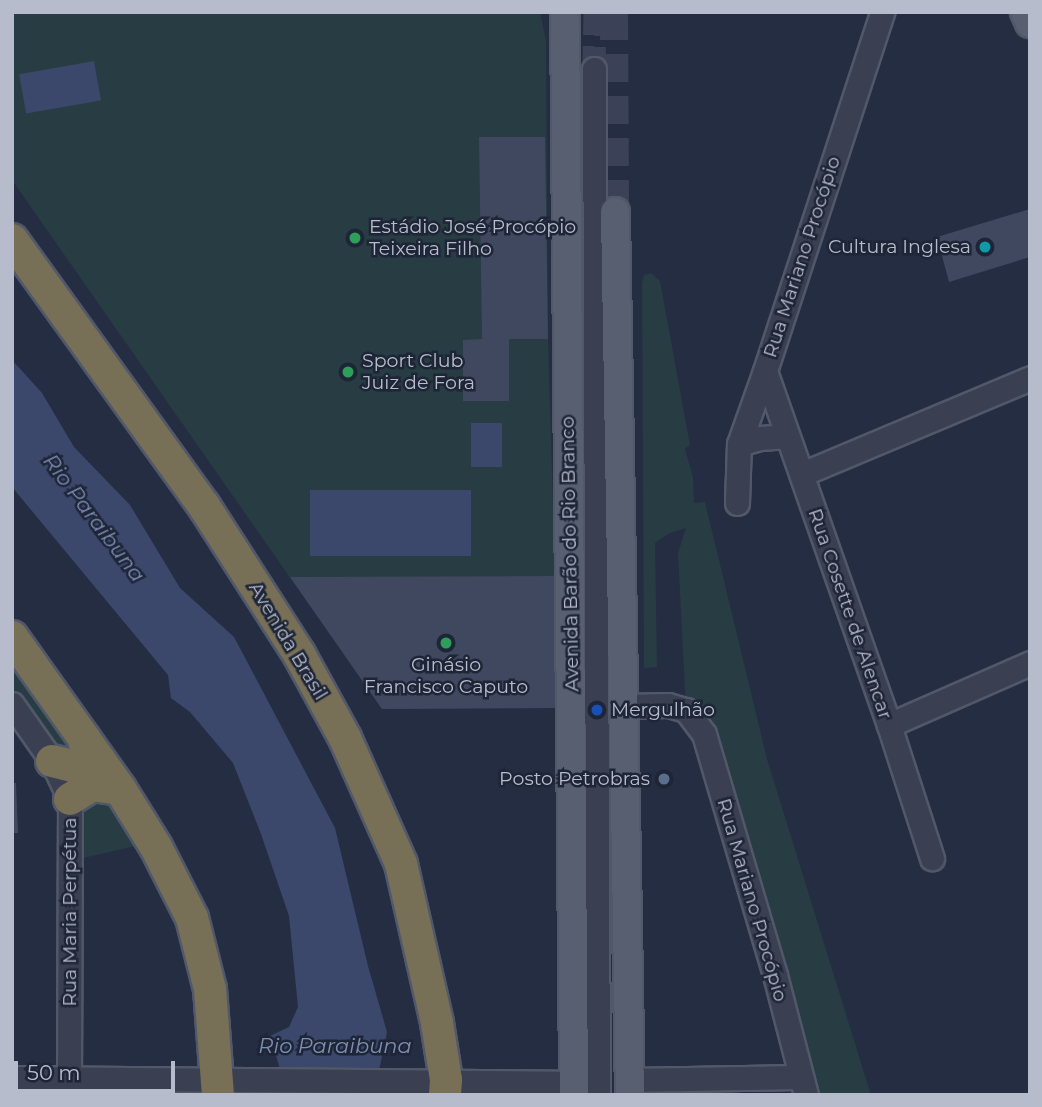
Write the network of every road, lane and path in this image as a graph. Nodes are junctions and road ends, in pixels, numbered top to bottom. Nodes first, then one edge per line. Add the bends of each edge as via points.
1 (565, 12) edge
2 (882, 12) edge
3 (1025, 12) edge
4 (1030, 23) edge
5 (594, 69) tunnel mouth
6 (615, 212) tunnel mouth
7 (12, 240) edge
8 (765, 371) junction
9 (1030, 378) edge
10 (786, 436) junction
11 (738, 444) junction
12 (802, 474) junction
13 (737, 503) dead end
14 (12, 637) edge
15 (1030, 663) edge
16 (12, 704) edge
17 (625, 706) junction
18 (889, 725) junction
19 (69, 755) junction
20 (120, 789) junction
21 (71, 799) junction
22 (932, 858) dead end
23 (12, 1079) edge
24 (228, 1085) edge
25 (438, 1085) edge
26 (69, 1086) edge
27 (802, 1086) edge
28 (630, 1088) edge
29 (586, 1089) edge

1 - 29 main road, Avenida Barão do Rio Branco
2 - 8 street, Rua Mariano Procópio
3 - 4 main road
5 - 29 street, Avenida Barão do Rio Branco
6 - 17 main road
7 - 25 highway, Avenida Brasil via 204,506 299,654 345,738 401,864 426,965
8 - 10 street, Rua Cosette de Alencar
8 - 11 street, Rua Mariano Procópio
9 - 12 street
10 - 11 street
10 - 12 street, Rua Cosette de Alencar
11 - 13 street, Rua Mariano Procópio
12 - 18 street, Rua Cosette de Alencar
14 - 19 highway
15 - 18 street
16 - 19 street
17 - 27 street, Rua Mariano Procópio via 668,705 686,710 704,734 775,975
17 - 28 main road
18 - 22 street, Rua Cosette de Alencar
19 - 20 highway
19 - 21 highway
20 - 21 highway via 92,785
20 - 24 highway via 192,918
21 - 26 street, Rua Maria Perpétua
23 - 26 street
24 - 25 street
24 - 26 street
25 - 29 street
27 - 28 street

